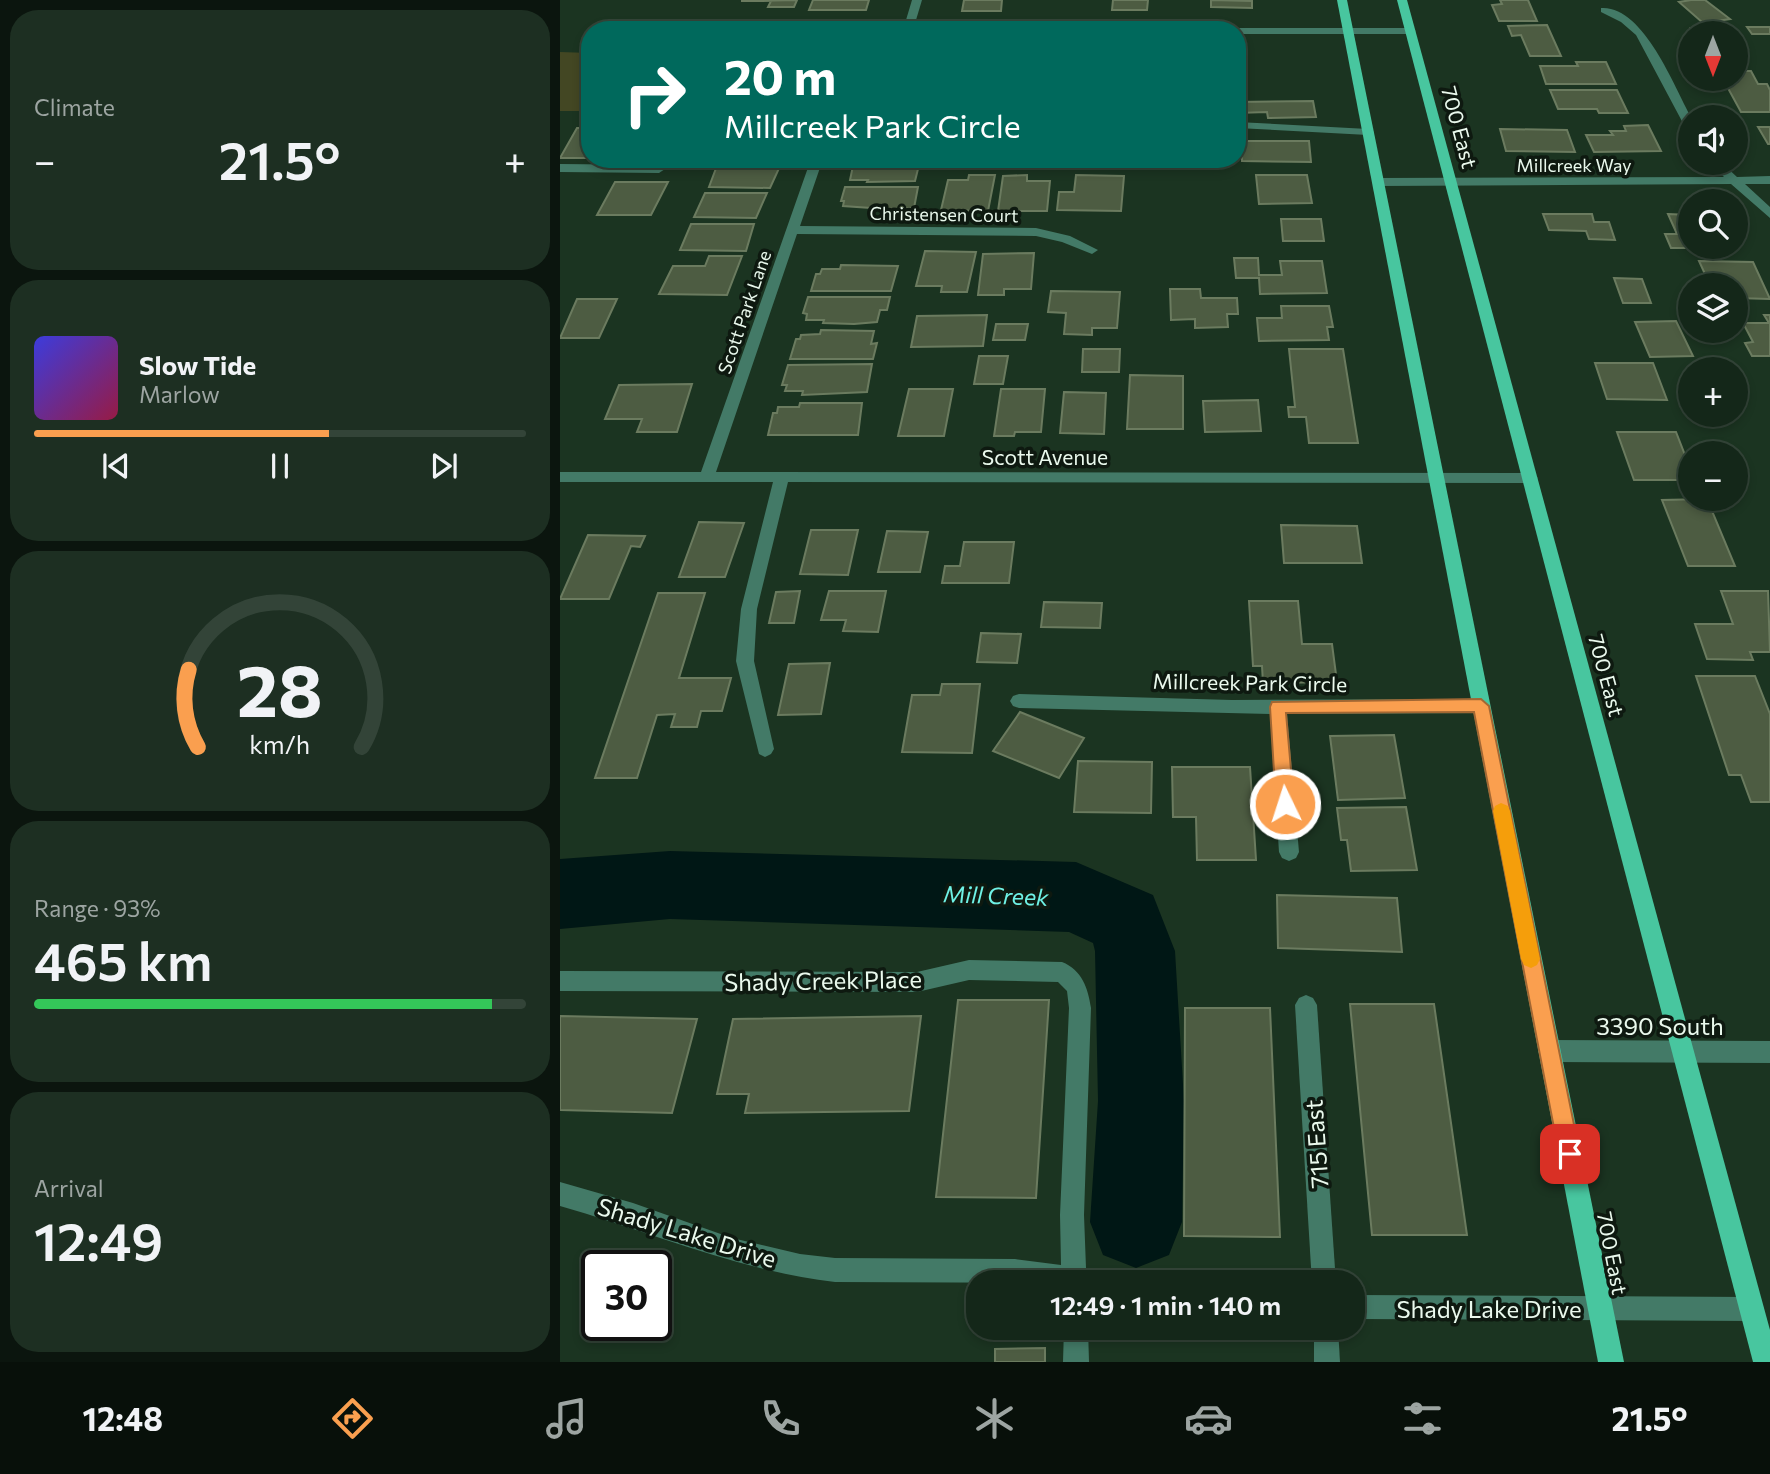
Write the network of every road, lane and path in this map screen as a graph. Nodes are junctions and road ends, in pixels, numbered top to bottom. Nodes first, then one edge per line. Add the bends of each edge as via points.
1 (917, 0) edge
2 (1342, 0) edge
3 (1402, 0) edge
4 (1604, 10) dead end
5 (911, 21) edge
6 (1246, 31) edge
7 (1348, 31) junction
8 (1411, 31) junction
9 (1679, 105) edge
10 (1246, 125) edge
11 (1368, 132) junction
12 (560, 168) edge
13 (814, 168) edge
14 (659, 169) dead end
15 (1727, 175) edge
16 (1770, 180) edge
17 (1378, 182) junction
18 (1451, 182) junction
19 (1734, 182) junction
20 (1770, 214) edge
21 (793, 230) junction
22 (1092, 250) dead end
23 (560, 477) edge
24 (707, 477) junction
25 (782, 477) junction
26 (1436, 478) junction
27 (1530, 478) junction
28 (1020, 701) dead end
29 (1481, 706) junction
30 (1278, 707) junction
31 (765, 749) dead end
32 (1289, 852) dead end
33 (560, 981) edge
34 (1306, 1005) dead end
35 (1549, 1051) junction
36 (1683, 1051) junction
37 (1770, 1052) edge
38 (560, 1194) edge
39 (1074, 1270) edge
40 (1323, 1270) edge
41 (966, 1271) edge
42 (1365, 1307) edge
43 (1601, 1308) junction
44 (1752, 1309) junction
45 (1076, 1340) edge
46 (1326, 1340) edge
47 (1076, 1362) edge
48 (1327, 1362) edge
49 (1611, 1362) edge
50 (1766, 1362) edge

1 - 5 street
2 - 7 main road, 700 East
3 - 8 main road, 700 East
4 - 9 street via 1640,33
6 - 7 street
7 - 8 street
7 - 11 main road, 700 East
8 - 18 main road, 700 East
10 - 11 street
11 - 17 main road, 700 East
12 - 14 street
13 - 21 street, Scott Park Lane
15 - 19 street
16 - 19 street, Millcreek Way
17 - 18 street, Millcreek Way
17 - 26 main road, 700 East
18 - 19 street, Millcreek Way
18 - 27 main road, 700 East
19 - 20 street
21 - 22 street, Christensen Court via 1036,232
21 - 24 street, Scott Park Lane
23 - 24 street, Scott Avenue
24 - 25 street, Scott Avenue
25 - 26 street, Scott Avenue
25 - 31 street via 750,609 744,661
26 - 27 street, Scott Avenue
26 - 29 main road, 700 East
27 - 36 main road, 700 East
28 - 30 street, Millcreek Park Circle
29 - 30 street, Millcreek Park Circle
29 - 35 main road, 700 East
30 - 32 street
33 - 39 street, Shady Creek Place via 917,982 970,970 1062,972 1078,990 1080,1008
34 - 40 street, 715 East
35 - 36 street, 3390 South
35 - 43 main road, 700 East
36 - 37 street, 3390 South
36 - 44 main road, 700 East
38 - 41 street, Shady Lake Drive via 633,1214 732,1250 800,1266
42 - 43 street, Shady Lake Drive
43 - 44 street, Shady Lake Drive
43 - 49 main road, 700 East
44 - 50 main road, 700 East
45 - 47 street
46 - 48 street

